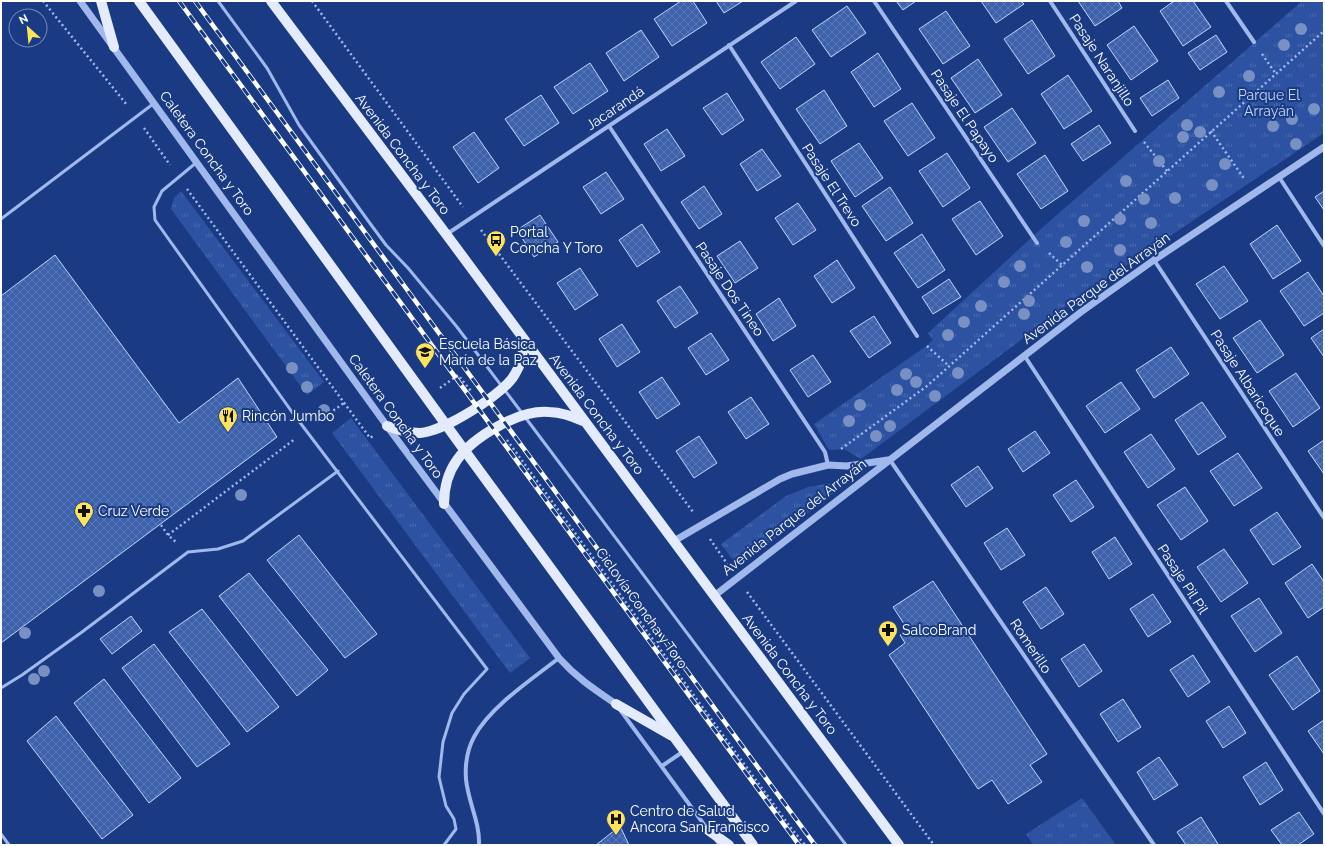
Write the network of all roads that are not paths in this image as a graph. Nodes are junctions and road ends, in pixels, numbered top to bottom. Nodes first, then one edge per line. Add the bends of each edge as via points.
1 (80, 1) edge
2 (101, 1) edge
3 (139, 1) edge
4 (218, 1) edge
5 (271, 1) edge
6 (796, 1) edge
7 (874, 1) edge
8 (1050, 1) edge
9 (1226, 1) edge
10 (1254, 42) road end
11 (730, 45) junction
12 (114, 47) junction
13 (155, 103) junction
14 (609, 126) junction
15 (1135, 131) road end
16 (1324, 147) edge
17 (197, 162) junction
18 (1278, 177) junction
19 (1, 219) edge
20 (446, 234) junction
21 (1036, 243) dead end
22 (1324, 246) edge
23 (1154, 260) junction
24 (917, 336) road end
25 (523, 339) junction
26 (1024, 355) junction
27 (504, 388) junction
28 (523, 415) junction
29 (586, 423) junction
30 (446, 425) junction
31 (387, 426) junction
32 (465, 451) junction
33 (890, 460) junction
34 (828, 465) junction
35 (338, 471) junction
36 (444, 504) junction
37 (1324, 518) edge
38 (674, 541) junction
39 (714, 596) junction
40 (558, 658) junction
41 (1, 688) edge
42 (616, 704) junction
43 (676, 739) junction
44 (685, 751) junction
45 (662, 766) junction
46 (1324, 814) edge
47 (708, 830) junction
48 (1, 834) edge
49 (9, 845) edge
50 (444, 845) edge
51 (479, 845) edge
52 (719, 845) edge
53 (729, 845) edge
54 (753, 845) edge
55 (846, 845) edge
56 (899, 845) edge
57 (1154, 845) edge

1 - 12 street, Caletera Concha y Toro
2 - 12 main road
3 - 30 main road
4 - 27 lane via 267,68 290,110 369,222 457,327
5 - 20 main road, Avenida Concha y Toro
6 - 11 street, Jacarandá
7 - 21 street, Pasaje El Papayo
8 - 15 street, Pasaje Naranjillo
9 - 10 street
11 - 14 street, Jacarandá
11 - 24 street, Pasaje El Trevo
12 - 13 street, Caletera Concha y Toro
13 - 17 street, Caletera Concha y Toro
13 - 19 lane
14 - 20 street, Jacarandá
14 - 34 street, Pasaje Dos Tineo via 825,452
16 - 18 street, Avenida Parque del Arrayán
17 - 31 street, Caletera Concha y Toro
17 - 35 lane via 162,191 154,207 155,220 292,412
18 - 22 street
18 - 23 street, Avenida Parque del Arrayán
20 - 25 main road, Avenida Concha y Toro
23 - 26 street, Avenida Parque del Arrayán
23 - 37 street, Pasaje Albaricoque
25 - 27 main road via 519,367
25 - 29 main road, Avenida Concha y Toro
26 - 33 street, Avenida Parque del Arrayán
26 - 46 street, Pasaje Pil Pil
27 - 28 lane
27 - 30 main road
28 - 29 main road via 549,411
28 - 32 main road via 497,427
28 - 55 lane
29 - 38 main road, Avenida Concha y Toro
30 - 31 main road via 421,433
30 - 32 main road
31 - 36 street, Caletera Concha y Toro
32 - 36 main road via 449,474 444,489
32 - 43 main road
33 - 34 street, Avenida Parque del Arrayán via 847,466
33 - 39 street, Avenida Parque del Arrayán
33 - 57 street, Romerillo
34 - 38 street, Avenida Parque del Arrayán via 780,479
35 - 41 lane via 243,541 218,549 188,552 82,632
35 - 50 lane via 487,669 464,694 452,713 443,742 439,777 446,806 454,819 456,829
36 - 40 street, Caletera Concha y Toro
38 - 39 main road, Avenida Concha y Toro
39 - 56 main road, Avenida Concha y Toro
40 - 42 street, Caletera Concha y Toro via 584,683
40 - 51 street via 494,711 474,737 465,768 480,834
42 - 43 main road
42 - 45 street, Caletera Concha y Toro
43 - 44 main road
44 - 45 street
44 - 54 main road
45 - 47 street, Caletera Concha y Toro
47 - 52 lane
47 - 53 main road
48 - 49 lane

